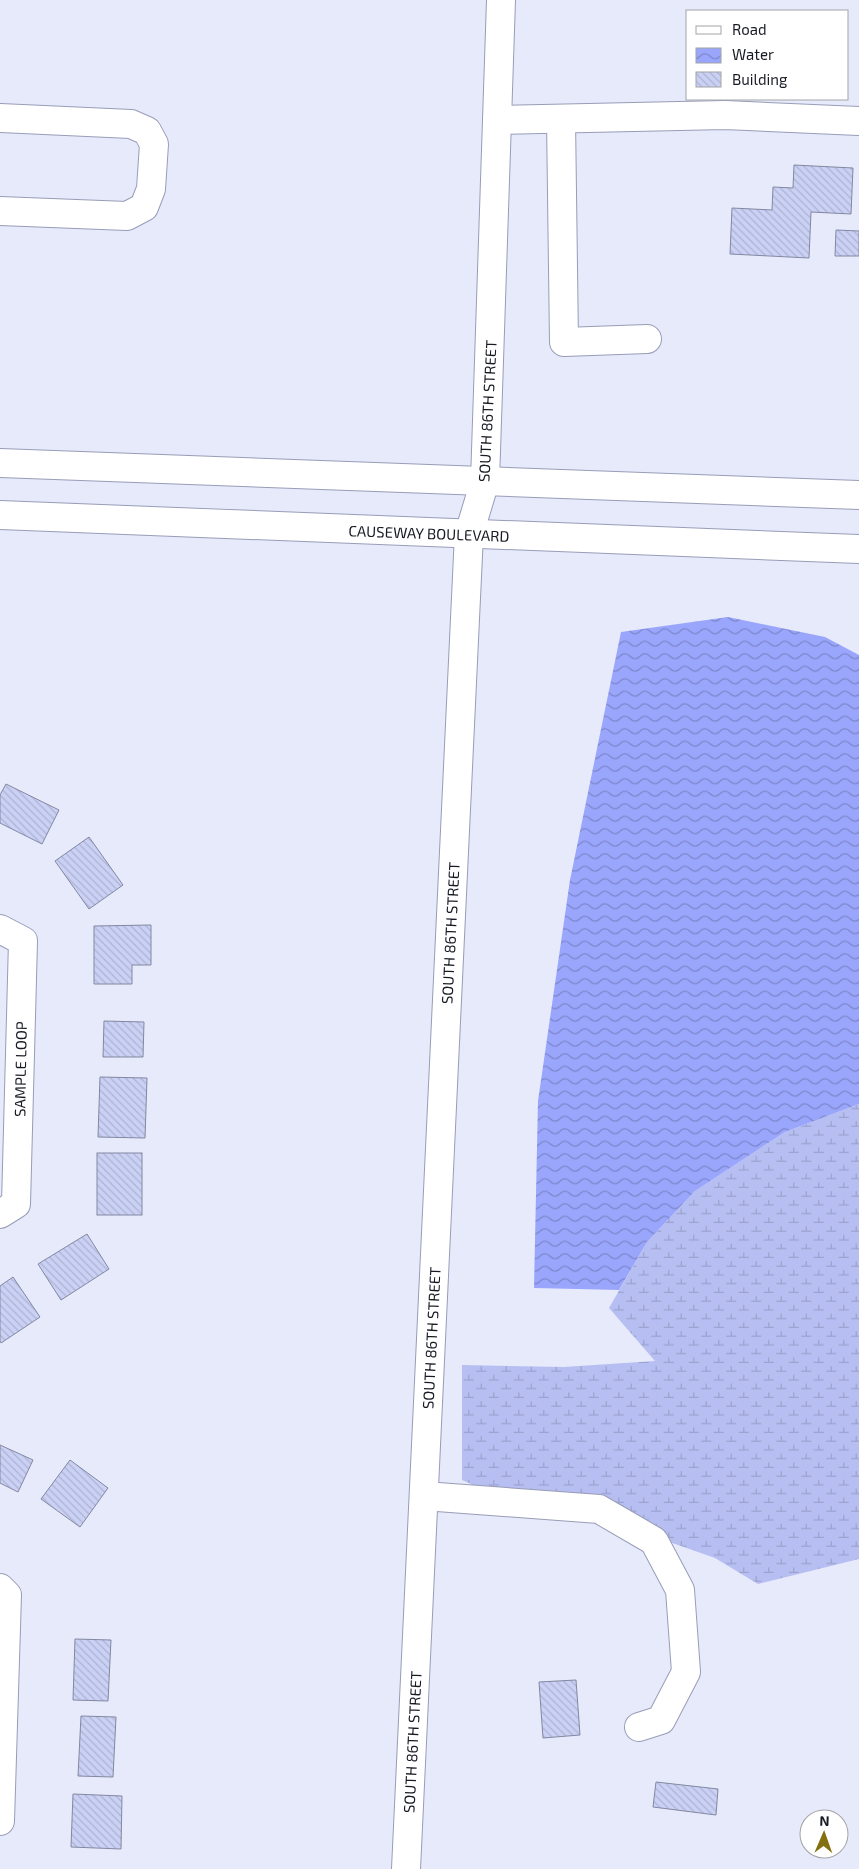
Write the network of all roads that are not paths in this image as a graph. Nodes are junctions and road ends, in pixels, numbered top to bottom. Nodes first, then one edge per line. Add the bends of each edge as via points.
1 (501, 0) edge
2 (0, 118) edge
3 (561, 118) junction
4 (497, 120) junction
5 (859, 121) edge
6 (0, 211) edge
7 (647, 339) dead end
8 (0, 463) edge
9 (486, 481) junction
10 (859, 495) edge
11 (0, 515) edge
12 (469, 534) junction
13 (859, 549) edge
14 (0, 929) edge
15 (0, 1214) edge
16 (424, 1496) junction
17 (0, 1588) edge
18 (639, 1727) dead end
19 (0, 1821) edge
20 (406, 1869) edge

1 - 4 street, SOUTH 86TH STREET
2 - 6 street via 131,124 147,131 154,144 151,189 144,207 127,216
3 - 4 street
3 - 5 street via 725,115
3 - 7 street via 564,342
4 - 9 street, SOUTH 86TH STREET
8 - 9 street
9 - 10 street
9 - 12 street, SOUTH 86TH STREET
11 - 12 street, CAUSEWAY BOULEVARD
12 - 13 street, CAUSEWAY BOULEVARD
12 - 16 street, SOUTH 86TH STREET
14 - 15 street, SAMPLE LOOP via 23,941 16,1204
16 - 18 street via 599,1509 654,1542 680,1590 686,1672 661,1720
16 - 20 street, SOUTH 86TH STREET
17 - 19 street via 8,1595

